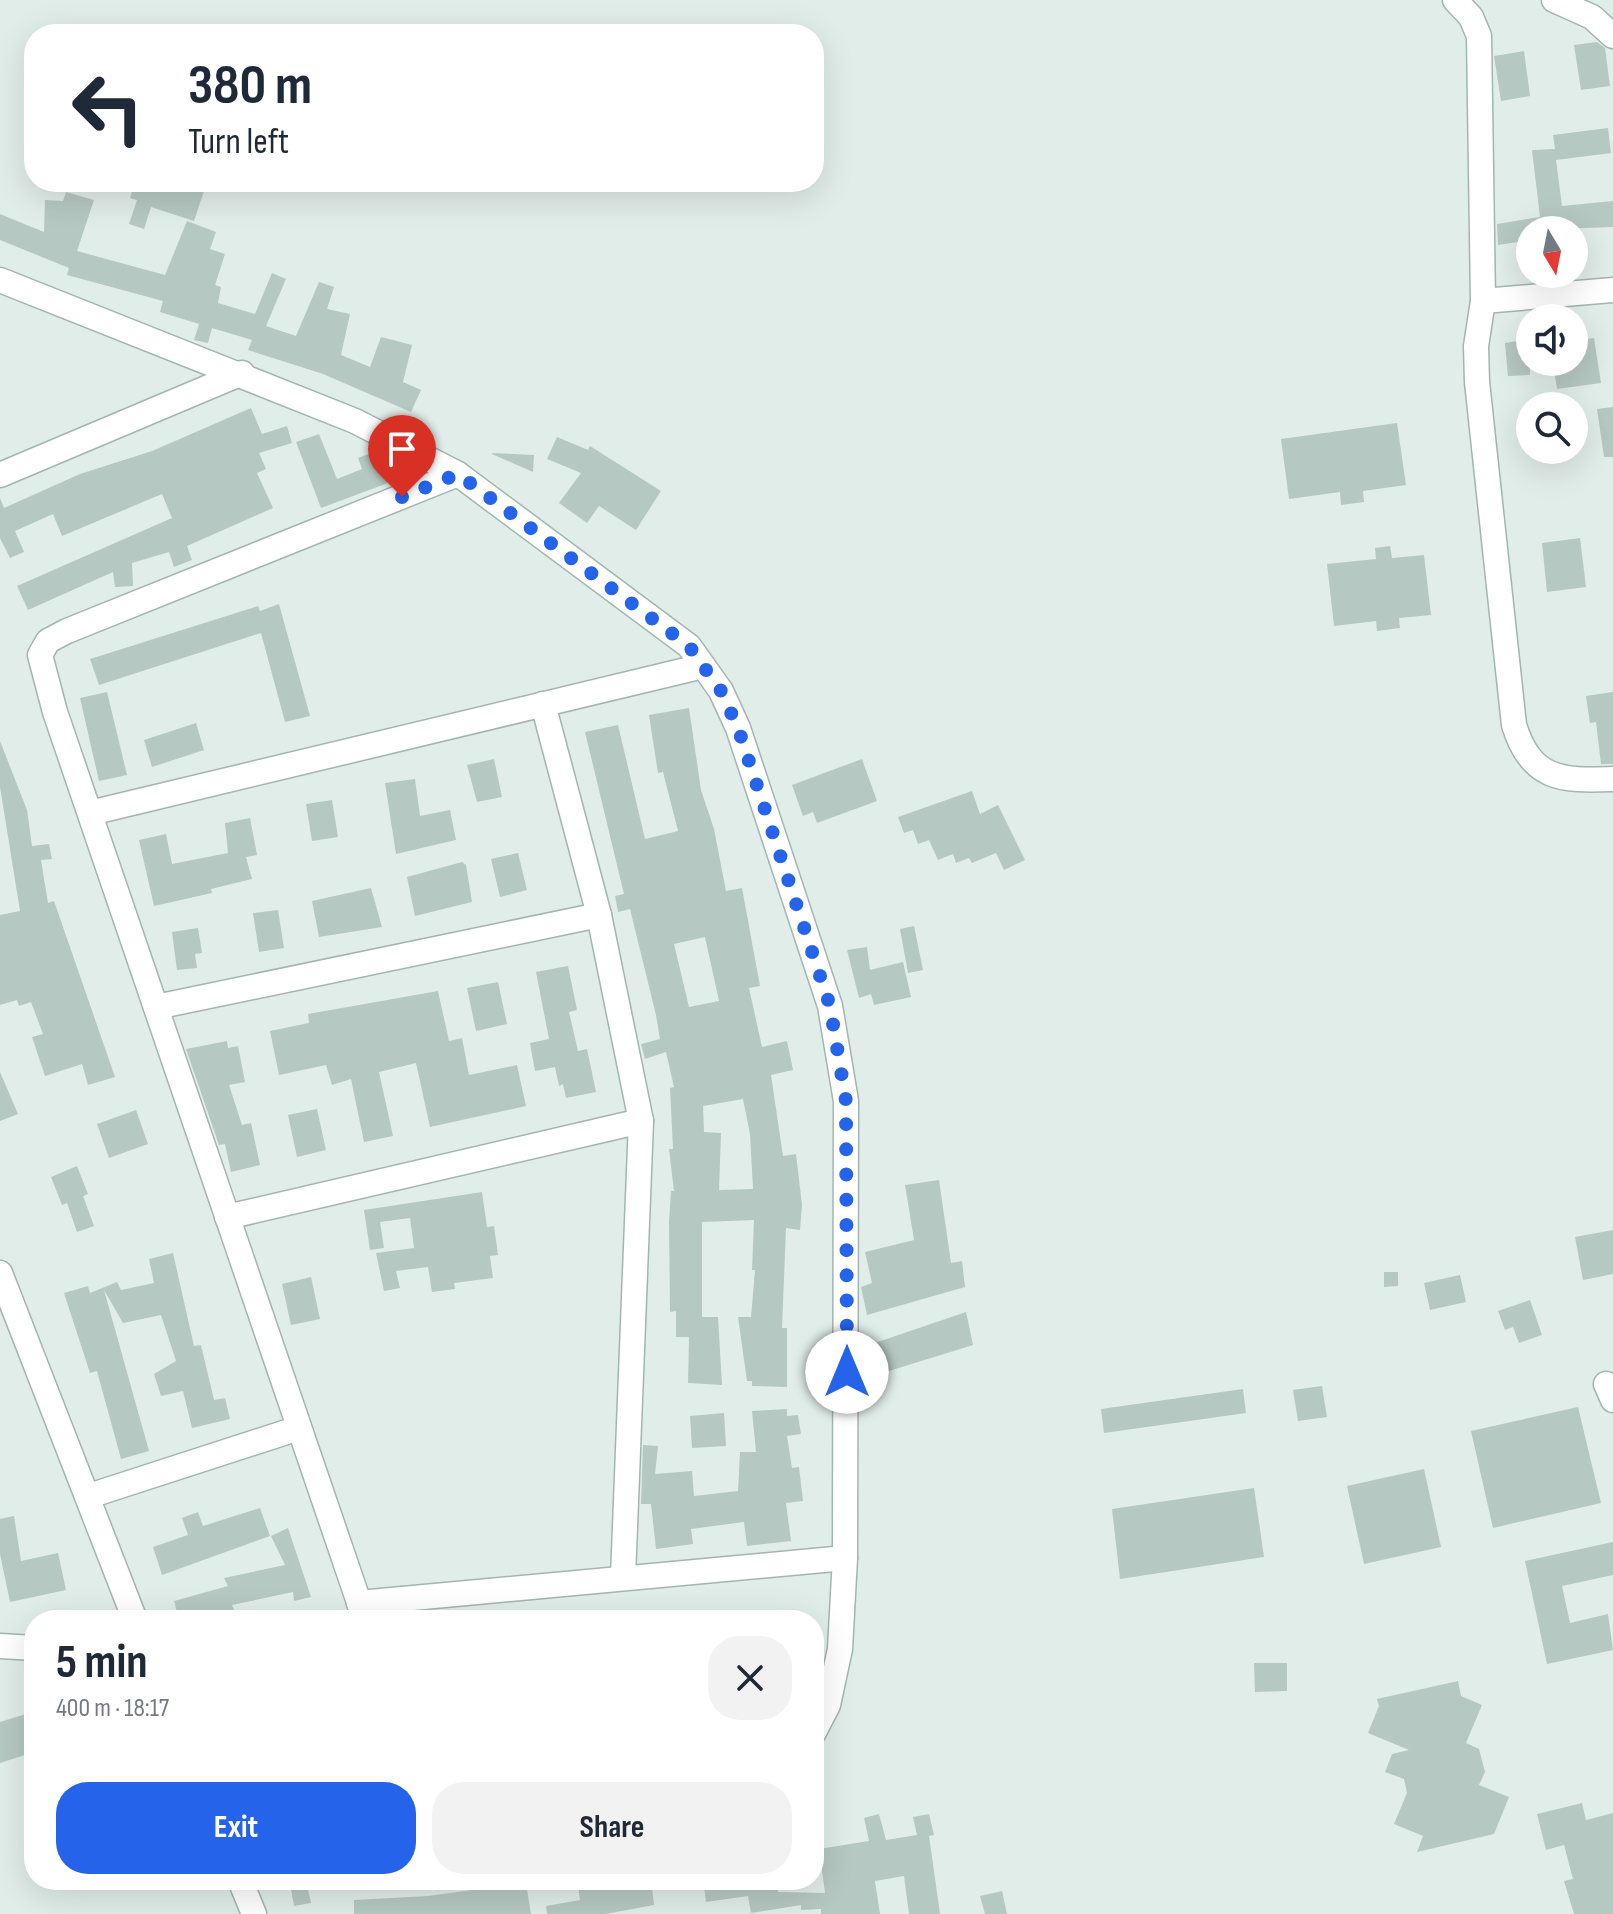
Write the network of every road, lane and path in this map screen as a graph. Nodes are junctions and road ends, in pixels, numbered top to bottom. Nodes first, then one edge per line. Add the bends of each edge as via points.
1 (1455, 0) edge
2 (1554, 0) edge
3 (1613, 36) edge
4 (0, 280) edge
5 (1613, 290) edge
6 (1483, 301) junction
7 (242, 373) junction
8 (458, 474) junction
9 (0, 475) edge
10 (703, 666) junction
11 (543, 704) junction
12 (1613, 779) edge
13 (90, 813) junction
14 (599, 915) junction
15 (156, 1007) junction
16 (641, 1121) junction
17 (227, 1217) junction
18 (0, 1273) edge
19 (299, 1428) junction
20 (89, 1496) junction
21 (845, 1558) junction
22 (623, 1577) junction
23 (131, 1610) edge
24 (361, 1610) edge
25 (377, 1610) edge
26 (0, 1646) edge
27 (24, 1647) edge
28 (824, 1713) edge
29 (244, 1890) edge
30 (254, 1914) edge

1 - 6 street via 1479,36
2 - 3 street via 1592,17
4 - 7 street
5 - 6 street
6 - 12 street via 1477,382 1514,725 1521,748 1542,770 1577,781
7 - 8 street via 355,421
7 - 9 street
8 - 10 street via 689,646
8 - 13 street via 48,641 40,655 44,675
10 - 11 street
10 - 21 street via 738,728 830,1006 846,1101
11 - 13 street
11 - 14 street
13 - 15 street
14 - 15 street
14 - 16 street
15 - 17 street
16 - 17 street
16 - 22 street
17 - 19 street
18 - 20 street
19 - 20 street
19 - 24 street
20 - 23 street
21 - 22 street
21 - 28 street via 840,1649
22 - 25 street
26 - 27 street
29 - 30 street

